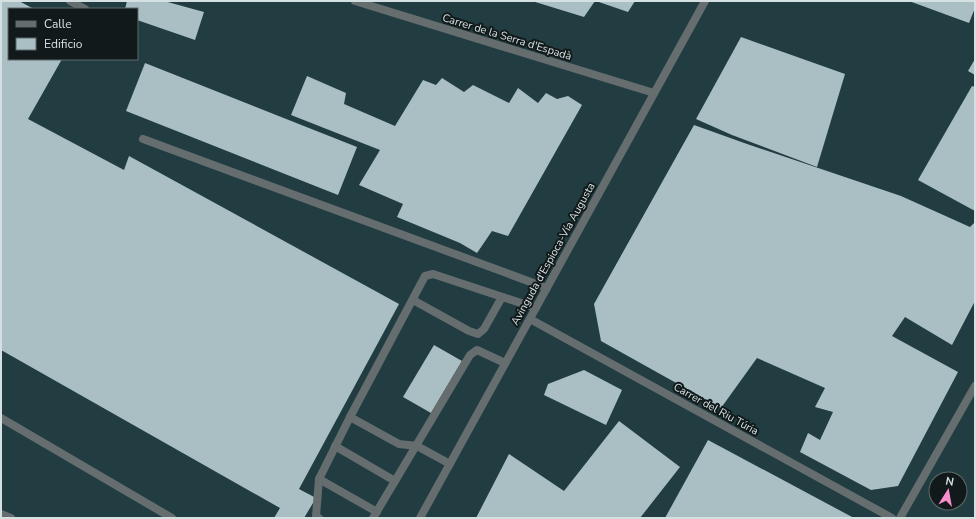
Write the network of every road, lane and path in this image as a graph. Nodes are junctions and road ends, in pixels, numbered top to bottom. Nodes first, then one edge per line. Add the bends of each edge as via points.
1 (70, 1) edge
2 (355, 1) edge
3 (705, 1) edge
4 (83, 8) edge
5 (654, 93) junction
6 (143, 139) dead end
7 (547, 288) junction
8 (502, 297) junction
9 (413, 300) junction
10 (536, 308) junction
11 (530, 319) junction
12 (505, 363) junction
13 (975, 386) edge
14 (350, 417) junction
15 (1, 418) edge
16 (335, 446) junction
17 (417, 446) junction
18 (450, 464) junction
19 (319, 479) junction
20 (395, 481) junction
21 (1, 514) edge
22 (375, 515) edge
23 (11, 518) edge
24 (172, 518) edge
25 (319, 518) edge
26 (420, 518) edge
27 (892, 518) edge
28 (900, 518) edge

1 - 4 street
2 - 5 street, Carrer de la Serra d'Espadà
3 - 5 street, Avinguda d'Espioca-Vía Augusta
5 - 7 street, Avinguda d'Espioca-Vía Augusta
6 - 7 street
7 - 10 street, Avinguda d'Espioca-Vía Augusta
8 - 9 street via 433,274 425,276
8 - 9 street via 484,329 478,334
8 - 10 street
9 - 14 street
10 - 11 street, Avinguda d'Espioca-Vía Augusta
11 - 12 street, Avinguda d'Espioca-Vía Augusta
11 - 27 street, Carrer del Riu Túria
12 - 17 street via 477,350 470,355
12 - 18 street, Avinguda d'Espioca-Vía Augusta
13 - 28 street
14 - 16 street
14 - 17 street via 399,444
15 - 24 street
16 - 19 street
16 - 20 street
17 - 18 street
17 - 20 street
18 - 26 street, Avinguda d'Espioca-Vía Augusta
19 - 22 street
19 - 25 street via 316,516
20 - 22 street
21 - 23 street

